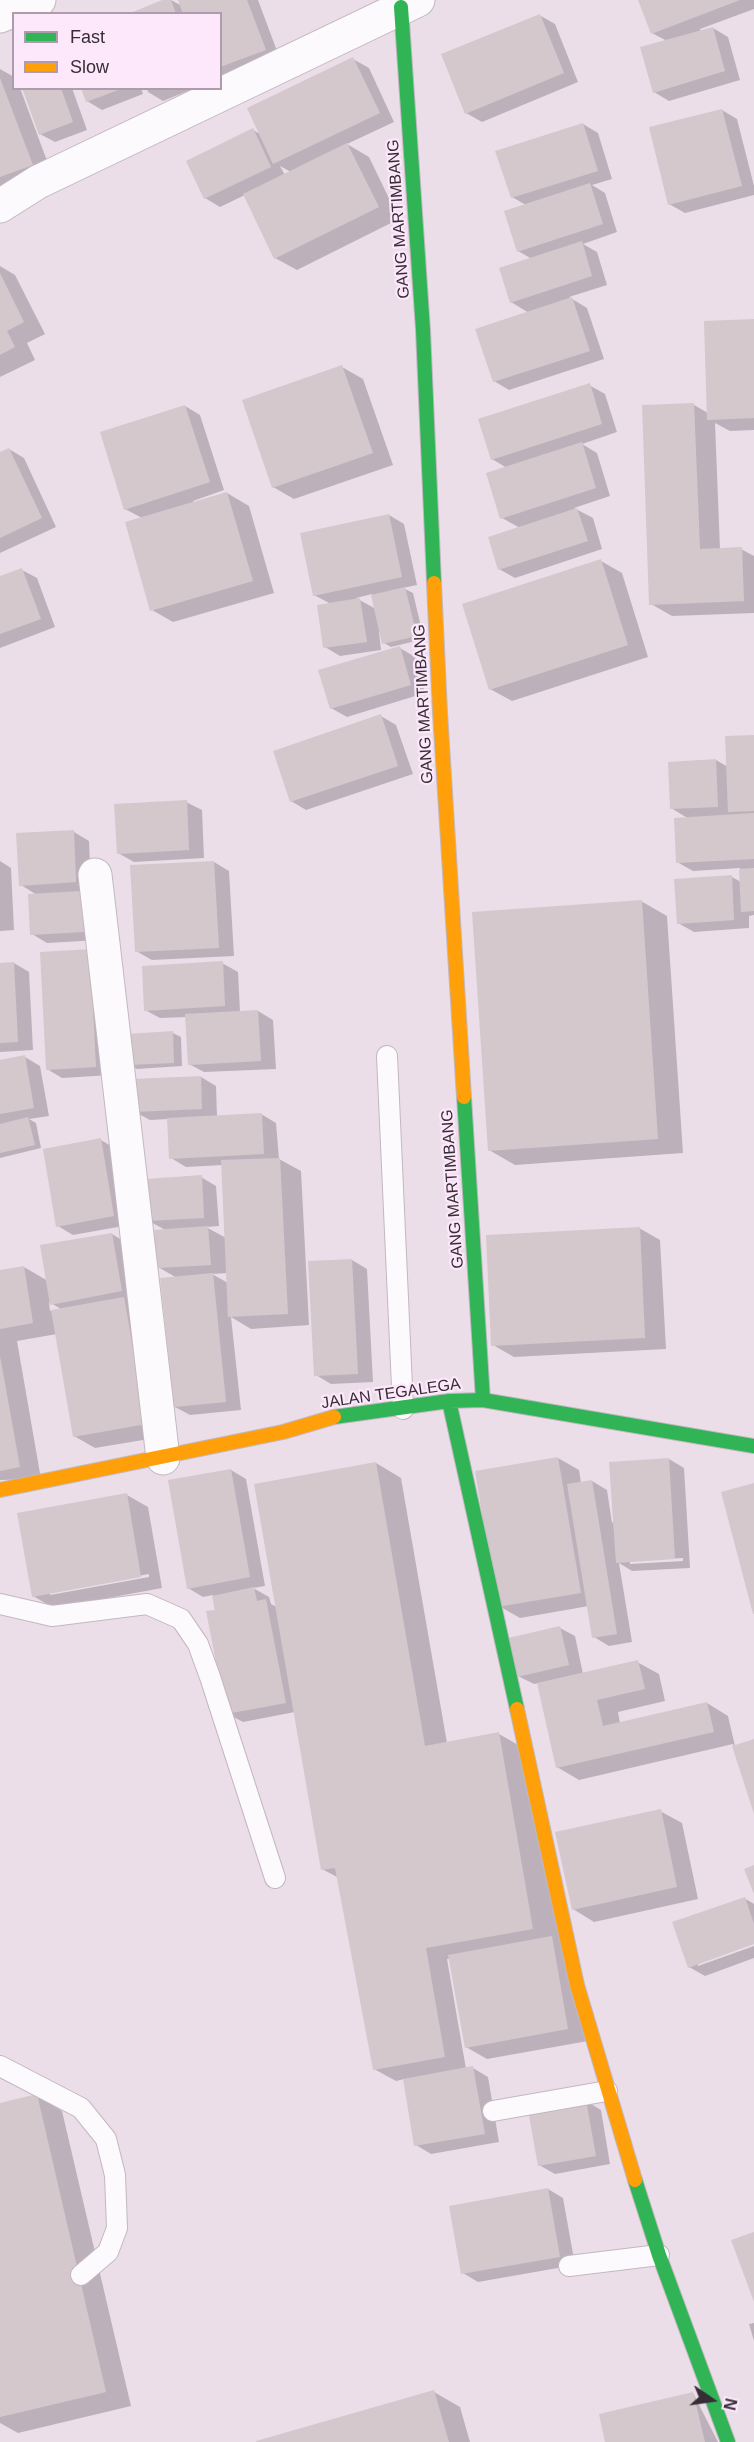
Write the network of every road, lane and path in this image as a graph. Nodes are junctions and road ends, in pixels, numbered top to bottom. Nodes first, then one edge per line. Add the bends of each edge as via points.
1 (39, 0) edge
2 (409, 3) edge
3 (0, 16) edge
4 (0, 206) edge
5 (96, 875) dead end
6 (387, 1056) dead end
7 (483, 1400) junction
8 (449, 1401) junction
9 (403, 1409) junction
10 (754, 1446) edge
11 (163, 1458) junction
12 (0, 1490) edge
13 (0, 1604) edge
14 (275, 1878) dead end
15 (0, 2066) edge
16 (607, 2091) junction
17 (493, 2111) dead end
18 (659, 2255) junction
19 (569, 2266) dead end
20 (81, 2275) dead end
21 (728, 2442) edge

1 - 3 street
2 - 4 street via 38,183
2 - 7 street, GANG MARTIMBANG via 440,712
5 - 11 street
6 - 9 lane
7 - 8 street, JALAN TEGALEGA
7 - 10 street, JALAN TEGALEGA
8 - 9 street, JALAN TEGALEGA
8 - 16 street via 577,1985
9 - 11 street, JALAN TEGALEGA via 324,1419
11 - 12 street, JALAN TEGALEGA
13 - 14 lane via 52,1616 147,1605 181,1619 198,1644 210,1677
15 - 20 lane via 81,2108 106,2139 115,2175 117,2228 108,2252
16 - 17 lane
16 - 18 street
18 - 19 lane
18 - 21 street

